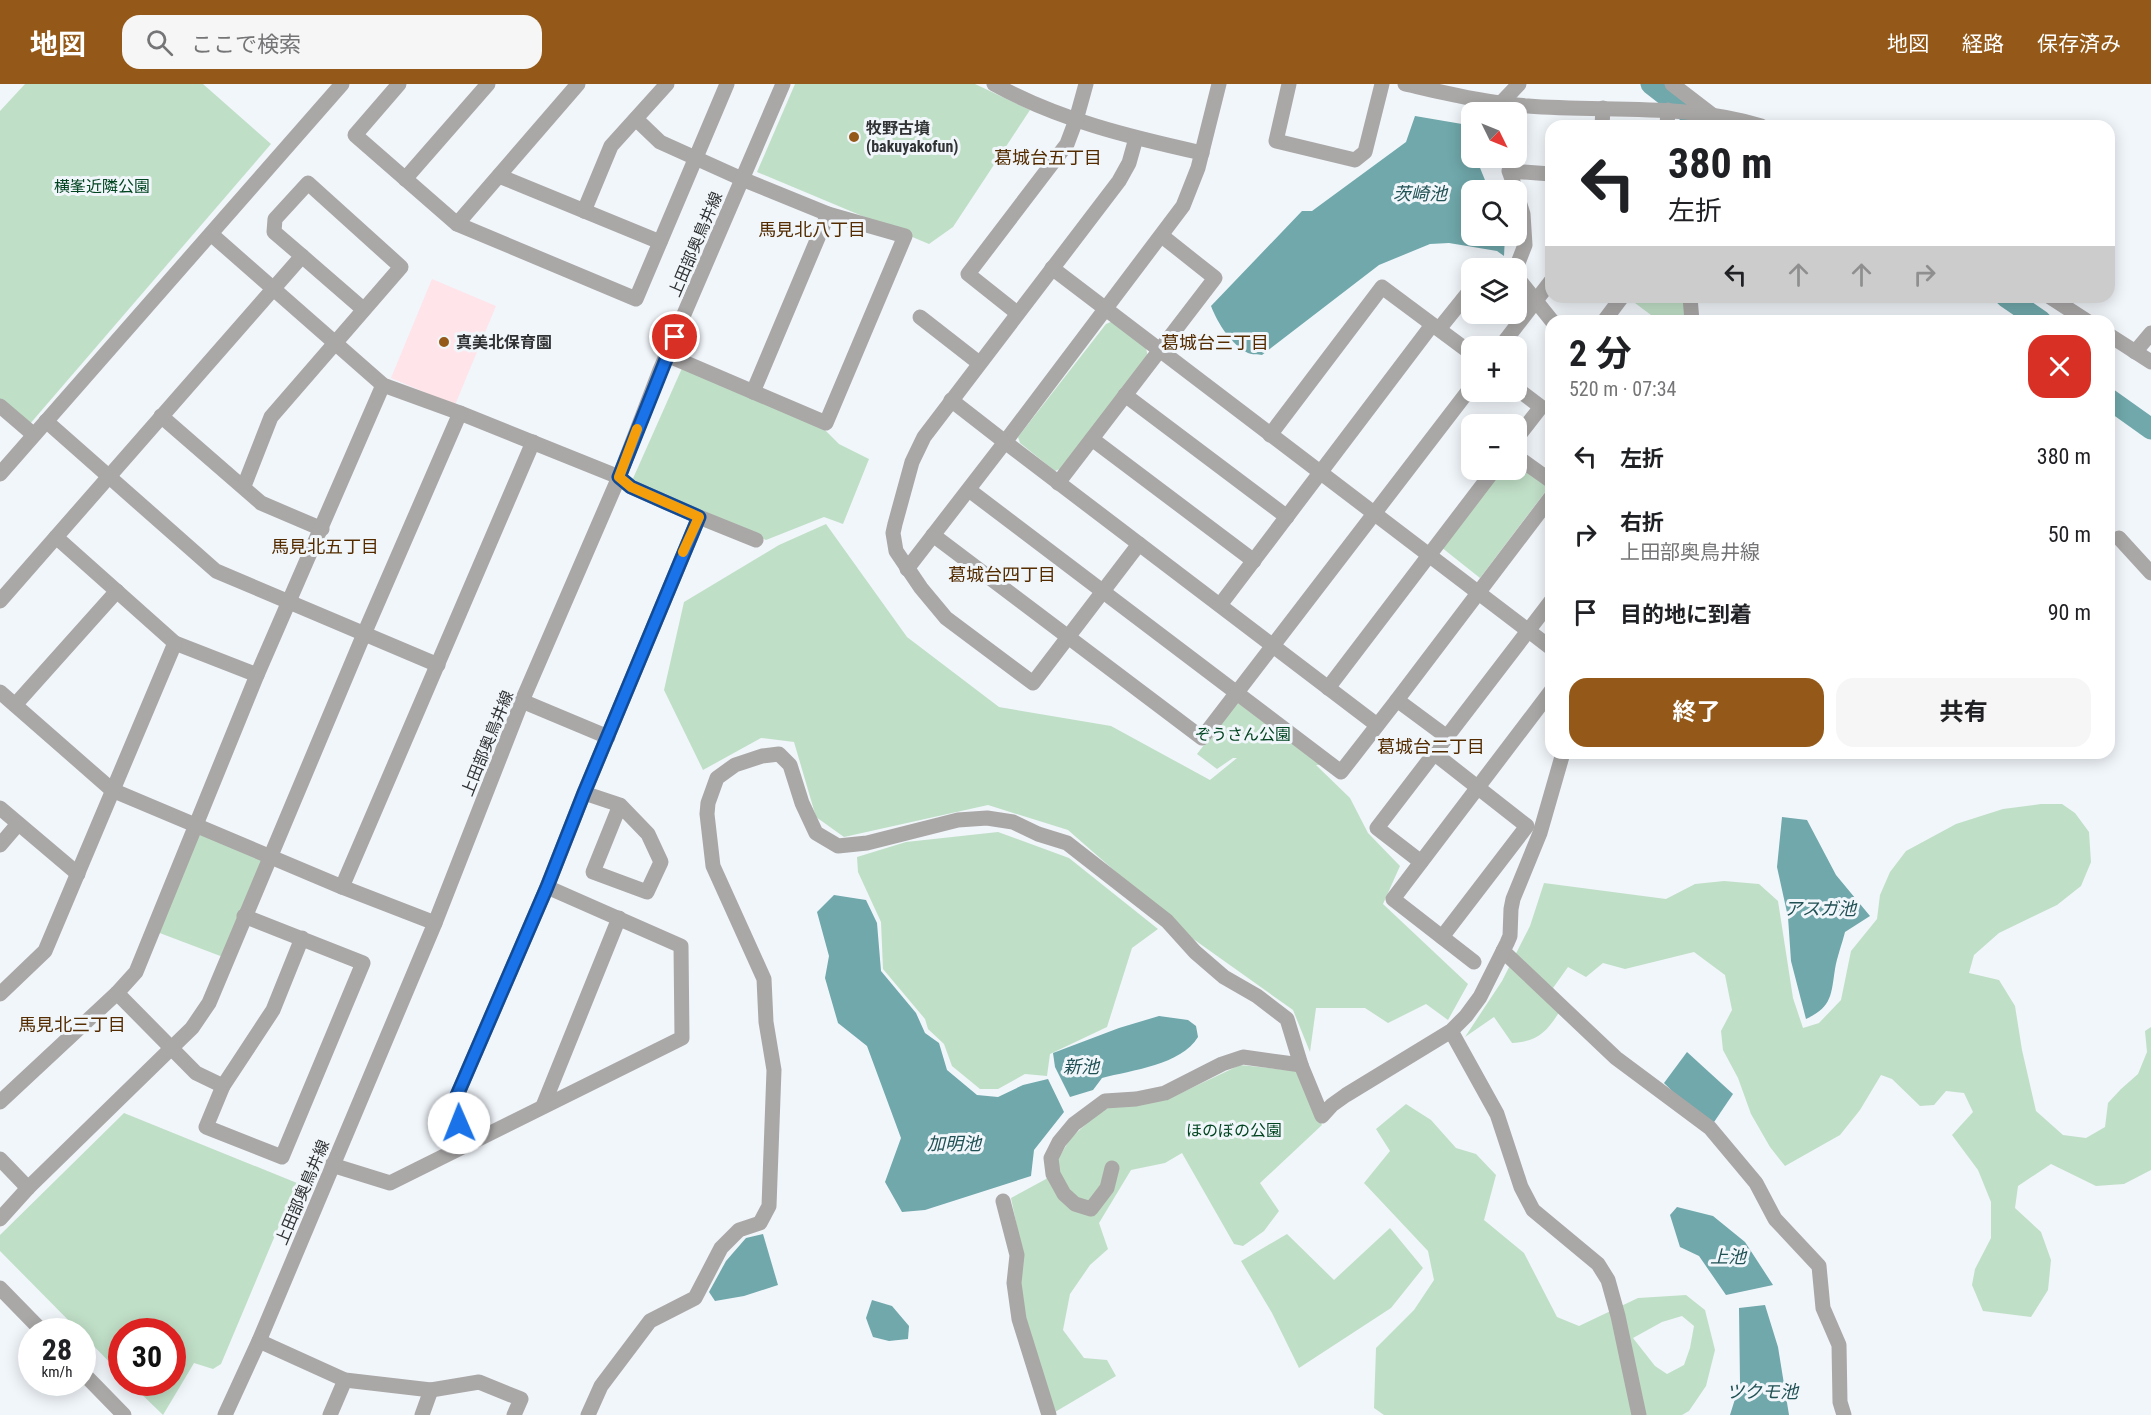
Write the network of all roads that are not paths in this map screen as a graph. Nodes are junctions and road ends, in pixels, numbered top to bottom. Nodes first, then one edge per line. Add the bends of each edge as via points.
1 (342, 84) edge
2 (399, 84) edge
3 (488, 84) edge
4 (578, 84) edge
5 (667, 84) edge
6 (727, 84) edge
7 (783, 84) edge
8 (994, 84) edge
9 (1086, 84) edge
10 (1289, 84) edge
11 (1382, 84) edge
12 (1406, 84) edge
13 (1519, 84) edge
14 (1672, 84) edge
15 (1214, 85) edge
16 (1494, 102) edge
17 (1502, 102) edge
18 (1527, 105) edge
19 (1603, 108) junction
20 (1668, 110) junction
21 (1711, 114) junction
22 (636, 119) junction
23 (1076, 120) junction
24 (1602, 120) edge
25 (1667, 120) edge
26 (1736, 120) edge
27 (1136, 138) junction
28 (1202, 153) junction
29 (695, 157) junction
30 (1545, 174) edge
31 (499, 176) junction
32 (405, 179) junction
33 (742, 179) junction
34 (1512, 180) edge
35 (584, 211) junction
36 (828, 214) junction
37 (457, 224) junction
38 (211, 234) junction
39 (1162, 236) junction
40 (660, 242) junction
41 (303, 256) junction
42 (1052, 268) junction
43 (274, 289) junction
44 (1527, 289) edge
45 (1545, 289) edge
46 (1461, 300) edge
47 (1537, 300) junction
48 (2059, 303) edge
49 (363, 309) junction
50 (1105, 309) junction
51 (1017, 313) junction
52 (1548, 315) edge
53 (2078, 315) edge
54 (920, 317) dead end
55 (1435, 327) junction
56 (2151, 333) edge
57 (1510, 336) edge
58 (2115, 339) edge
59 (335, 343) junction
60 (1461, 346) edge
61 (1158, 350) junction
62 (2135, 352) junction
63 (667, 355) junction
64 (2151, 362) edge
65 (979, 363) junction
66 (383, 385) junction
67 (753, 392) junction
68 (1125, 395) junction
69 (1527, 396) edge
70 (951, 400) junction
71 (1461, 400) edge
72 (0, 406) edge
73 (460, 413) junction
74 (161, 416) junction
75 (46, 421) junction
76 (1527, 425) edge
77 (34, 435) junction
78 (1270, 435) junction
79 (1092, 439) junction
80 (533, 442) junction
81 (1005, 442) junction
82 (1527, 464) edge
83 (1321, 473) junction
84 (0, 474) edge
85 (109, 477) junction
86 (619, 477) junction
87 (1545, 478) edge
88 (1486, 480) edge
89 (1058, 483) junction
90 (244, 486) junction
91 (969, 490) junction
92 (1545, 505) edge
93 (1374, 513) junction
94 (699, 517) junction
95 (1287, 518) junction
96 (322, 529) junction
97 (933, 535) junction
98 (56, 537) junction
99 (2119, 538) dead end
100 (756, 540) dead end
101 (1139, 544) junction
102 (1429, 555) junction
103 (1254, 561) junction
104 (907, 569) junction
105 (2151, 573) edge
106 (117, 591) junction
107 (1102, 592) junction
108 (1479, 592) junction
109 (0, 601) edge
110 (290, 603) junction
111 (1220, 605) junction
112 (1545, 609) edge
113 (1529, 630) junction
114 (364, 634) junction
115 (1067, 637) junction
116 (175, 643) junction
117 (1545, 643) edge
118 (1273, 646) junction
119 (438, 665) junction
120 (257, 675) junction
121 (1328, 688) junction
122 (0, 692) edge
123 (1237, 694) junction
124 (1545, 699) edge
125 (1397, 700) junction
126 (522, 701) junction
127 (15, 705) junction
128 (1377, 725) junction
129 (608, 737) junction
130 (1447, 737) junction
131 (1435, 754) junction
132 (1561, 759) edge
133 (1477, 787) junction
134 (112, 790) junction
135 (584, 793) junction
136 (620, 805) junction
137 (0, 808) edge
138 (18, 824) junction
139 (196, 824) junction
140 (0, 845) edge
141 (270, 856) junction
142 (1421, 862) junction
143 (78, 874) junction
144 (342, 887) junction
145 (547, 887) junction
146 (244, 916) junction
147 (618, 918) junction
148 (435, 923) junction
149 (1442, 937) junction
150 (302, 938) junction
151 (1503, 951) junction
152 (1474, 962) dead end
153 (117, 993) junction
154 (0, 994) edge
155 (1451, 1031) junction
156 (171, 1049) junction
157 (1301, 1065) junction
158 (223, 1086) junction
159 (0, 1102) edge
160 (543, 1106) junction
161 (462, 1145) junction
162 (0, 1159) edge
163 (332, 1165) junction
164 (1112, 1168) dead end
165 (28, 1188) junction
166 (1003, 1201) dead end
167 (0, 1219) edge
168 (0, 1288) edge
169 (29, 1318) edge
170 (259, 1341) junction
171 (345, 1380) junction
172 (96, 1386) edge
173 (431, 1390) junction
174 (124, 1415) edge
175 (225, 1415) edge
176 (330, 1415) edge
177 (422, 1415) edge
178 (514, 1415) edge
179 (588, 1415) edge
180 (1048, 1415) edge
181 (1639, 1415) edge
182 (1844, 1415) edge

1 - 38 street
2 - 32 street via 354,135
3 - 32 street
4 - 31 street
5 - 22 street
6 - 29 street
7 - 33 street, 上田部奥鳥井線
8 - 23 street
9 - 23 street
10 - 11 street via 1276,141 1355,160 1365,152
12 - 16 street
13 - 17 street
14 - 21 street
15 - 28 street
18 - 19 street
19 - 20 street
19 - 24 street
20 - 21 street
20 - 25 street
21 - 26 street
22 - 29 street via 660,142
22 - 35 street via 611,146
23 - 27 street
23 - 51 street via 1060,155 968,274
27 - 28 street
27 - 42 street via 1124,172
28 - 39 street via 1190,193
29 - 33 street
29 - 40 street
30 - 34 street via 1509,171
31 - 35 street
31 - 37 street
32 - 37 street
33 - 36 street
33 - 63 street, 上田部奥鳥井線
35 - 40 street
36 - 67 street
36 - 67 street via 905,236 826,423
37 - 40 street via 636,299
38 - 43 street
38 - 75 street
39 - 50 street
39 - 61 street via 1215,278
41 - 43 street
41 - 49 street
41 - 49 street via 274,232 275,219 308,183 401,267
42 - 50 street
42 - 51 street
43 - 59 street
43 - 74 street
44 - 47 street
45 - 47 street
46 - 55 street
47 - 52 street
47 - 57 street
48 - 53 street
49 - 59 street
50 - 61 street
50 - 81 street
51 - 65 street
54 - 65 street
55 - 60 street
55 - 78 street via 1382,287
55 - 83 street
56 - 62 street
58 - 62 street
59 - 66 street
59 - 90 street via 271,417
61 - 68 street
61 - 78 street
62 - 64 street
63 - 67 street
63 - 86 street, 上田部奥鳥井線
65 - 70 street
66 - 73 street
66 - 96 street
68 - 79 street
68 - 95 street
69 - 76 street via 1541,407
70 - 81 street
70 - 104 street via 918,449 895,524 894,543
71 - 93 street
72 - 77 street
73 - 80 street
73 - 114 street
74 - 85 street
74 - 90 street
75 - 77 street
75 - 85 street
77 - 84 street
78 - 83 street
79 - 89 street
79 - 103 street
80 - 86 street
80 - 119 street
81 - 89 street
81 - 91 street
82 - 87 street
83 - 93 street
83 - 95 street
85 - 98 street
85 - 110 street via 216,572
86 - 94 street via 631,487
86 - 126 street, 上田部奥鳥井線
88 - 102 street
89 - 101 street
90 - 96 street via 261,502
91 - 97 street
91 - 107 street
92 - 108 street
93 - 102 street
93 - 118 street
94 - 100 street
94 - 129 street
95 - 103 street
96 - 110 street
97 - 104 street
97 - 115 street
98 - 106 street
98 - 109 street
99 - 105 street
101 - 107 street
101 - 111 street
102 - 108 street
102 - 121 street
103 - 111 street
104 - 115 street via 946,618 1033,683
106 - 116 street
106 - 127 street
107 - 115 street
107 - 123 street
108 - 113 street
108 - 125 street
110 - 114 street
110 - 120 street
111 - 118 street
112 - 113 street
113 - 117 street
113 - 130 street
114 - 119 street
114 - 141 street
115 - 123 street via 1202,738
116 - 120 street
116 - 134 street
118 - 121 street
118 - 123 street
119 - 144 street
120 - 139 street
121 - 128 street
122 - 127 street
123 - 128 street via 1341,772
124 - 133 street
125 - 128 street
125 - 130 street
126 - 129 street
126 - 148 street, 上田部奥鳥井線
127 - 134 street
129 - 135 street
130 - 131 street
131 - 133 street
131 - 142 street via 1377,828
132 - 151 street via 1540,833 1513,899 1510,936
133 - 142 street
133 - 149 street via 1527,826
134 - 139 street
134 - 143 street
135 - 136 street
135 - 145 street
136 - 136 street via 648,834 661,862 647,892 593,872
137 - 138 street
138 - 140 street
138 - 143 street
139 - 141 street
139 - 153 street via 136,972
141 - 144 street
141 - 146 street
142 - 149 street via 1393,899
143 - 154 street via 45,951
144 - 148 street
145 - 147 street
145 - 161 street via 455,1100
146 - 150 street
146 - 156 street via 209,1003
147 - 160 street
147 - 160 street via 681,946 682,1038
148 - 163 street, 上田部奥鳥井線
149 - 152 street
150 - 158 street via 273,1010
150 - 158 street via 363,963 282,1157 206,1127
151 - 155 street via 1480,997
151 - 182 street via 1616,1058 1710,1128 1756,1183 1775,1219 1819,1266 1823,1308 1839,1346 1840,1402
153 - 156 street
153 - 159 street
155 - 157 street via 1346,1095 1322,1116
155 - 181 street via 1497,1114 1521,1187 1533,1210 1598,1264 1608,1280
156 - 158 street via 196,1073
156 - 165 street
157 - 164 street via 1243,1058 1222,1064 1166,1093 1105,1101 1074,1124 1059,1142 1052,1158 1053,1174 1069,1199 1091,1209 1107,1188
157 - 179 street via 1287,1019 1224,977 1167,921 1067,843 1013,822 987,818 958,820 867,843 838,846 816,833 790,765 779,754 735,765 717,778 706,814 713,866 764,979 774,1070 769,1206 760,1223 739,1230 721,1248 695,1298 650,1321 601,1386
160 - 161 street
161 - 163 street via 390,1183
162 - 165 street
163 - 170 street, 上田部奥鳥井線
165 - 167 street
166 - 180 street via 1017,1255 1014,1284 1019,1319
168 - 169 street
170 - 171 street
170 - 175 street, 上田部奥鳥井線
171 - 173 street
171 - 176 street
172 - 174 street
173 - 177 street
173 - 178 street via 479,1382 521,1399

